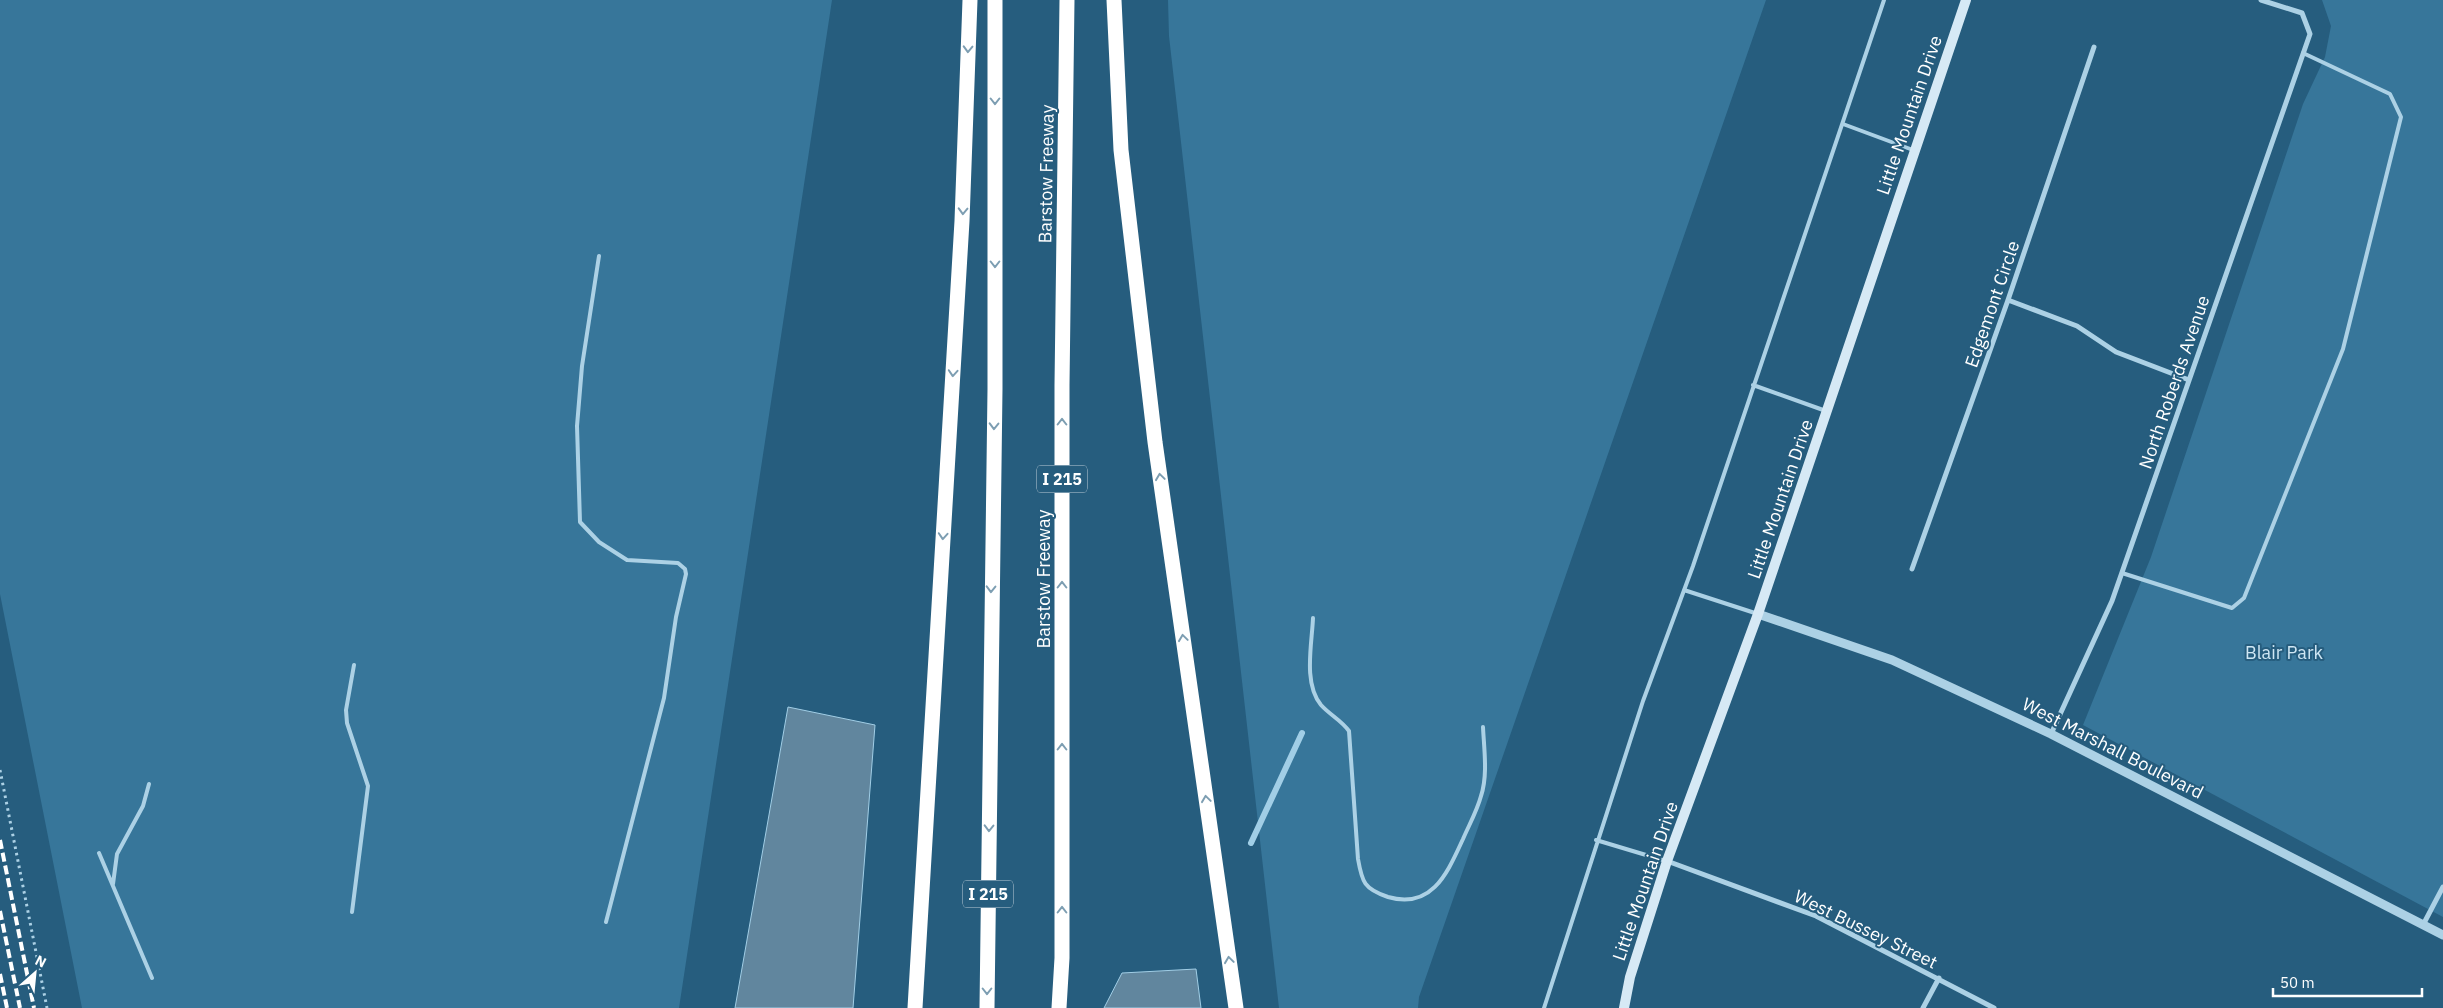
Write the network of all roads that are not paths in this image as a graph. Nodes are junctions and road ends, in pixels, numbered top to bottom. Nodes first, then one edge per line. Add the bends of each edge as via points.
1 (970, 0) edge
2 (995, 0) edge
3 (1067, 0) edge
4 (1114, 0) edge
5 (1884, 0) edge
6 (1966, 0) edge
7 (2261, 0) edge
8 (2094, 47) dead end
9 (2303, 53) junction
10 (1843, 124) junction
11 (1914, 151) junction
12 (599, 256) dead end
13 (2008, 300) junction
14 (2189, 380) junction
15 (1753, 385) junction
16 (1827, 411) junction
17 (1912, 569) dead end
18 (2122, 573) junction
19 (1684, 590) junction
20 (1758, 614) junction
21 (1313, 618) dead end
22 (354, 665) dead end
23 (1483, 728) dead end
24 (2051, 734) junction
25 (149, 784) dead end
26 (1596, 840) junction
27 (99, 853) dead end
28 (1667, 861) junction
29 (113, 886) junction
30 (2443, 887) edge
31 (352, 912) dead end
32 (606, 922) dead end
33 (2423, 925) junction
34 (2443, 935) edge
35 (920, 940) junction
36 (1062, 958) junction
37 (152, 978) dead end
38 (1938, 978) junction
39 (915, 1008) edge
40 (922, 1008) edge
41 (987, 1008) edge
42 (1059, 1008) edge
43 (1066, 1008) edge
44 (1236, 1008) edge
45 (1544, 1008) edge
46 (1624, 1008) edge
47 (1923, 1008) edge
48 (1994, 1008) edge

1 -> 35 highway via 962,221
2 -> 41 highway, I 215 via 995,379
36 -> 3 highway, Barstow Freeway / I 215 via 1062,386
44 -> 4 highway via 1155,442 1122,150
5 - 10 lane
6 - 11 main road, Little Mountain Drive
7 - 9 street, North Roberds Avenue via 2302,13 2310,34
8 - 13 street, Edgemont Circle
9 - 14 street, North Roberds Avenue
9 - 18 lane via 2390,94 2402,117 2343,349 2244,598 2232,608
10 - 11 lane
10 - 15 lane via 1812,206
11 - 16 main road, Little Mountain Drive
12 - 32 lane via 582,366 577,426 580,522 599,542 628,560 678,563 686,574 664,698
13 - 14 street via 2077,326 2116,352
13 - 17 street, Edgemont Circle
14 - 18 street, North Roberds Avenue
15 - 16 lane
15 - 19 lane
16 - 20 main road, Little Mountain Drive
18 - 24 street, North Roberds Avenue
19 - 20 lane
19 - 26 lane
20 - 24 street, West Marshall Boulevard via 1892,660
20 - 28 main road, Little Mountain Drive
21 - 23 lane via 1312,689 1321,705 1343,722 1349,731 1358,859 1362,879 1371,890 1400,900 1430,892 1442,881 1482,796 1485,767
22 - 31 lane via 346,710 347,723 368,786
24 - 33 street, West Marshall Boulevard
25 - 29 lane via 143,806 117,854
26 - 28 lane
26 - 45 lane
27 - 29 lane
28 - 38 street, West Bussey Street via 1816,916
28 - 46 main road, Little Mountain Drive via 1630,978
29 - 37 lane
30 - 33 street
33 - 34 street, West Marshall Boulevard
35 - 39 highway
35 - 40 highway
36 - 42 highway, Barstow Freeway / I 215
36 - 43 highway
38 - 47 street
38 - 48 street, West Bussey Street

